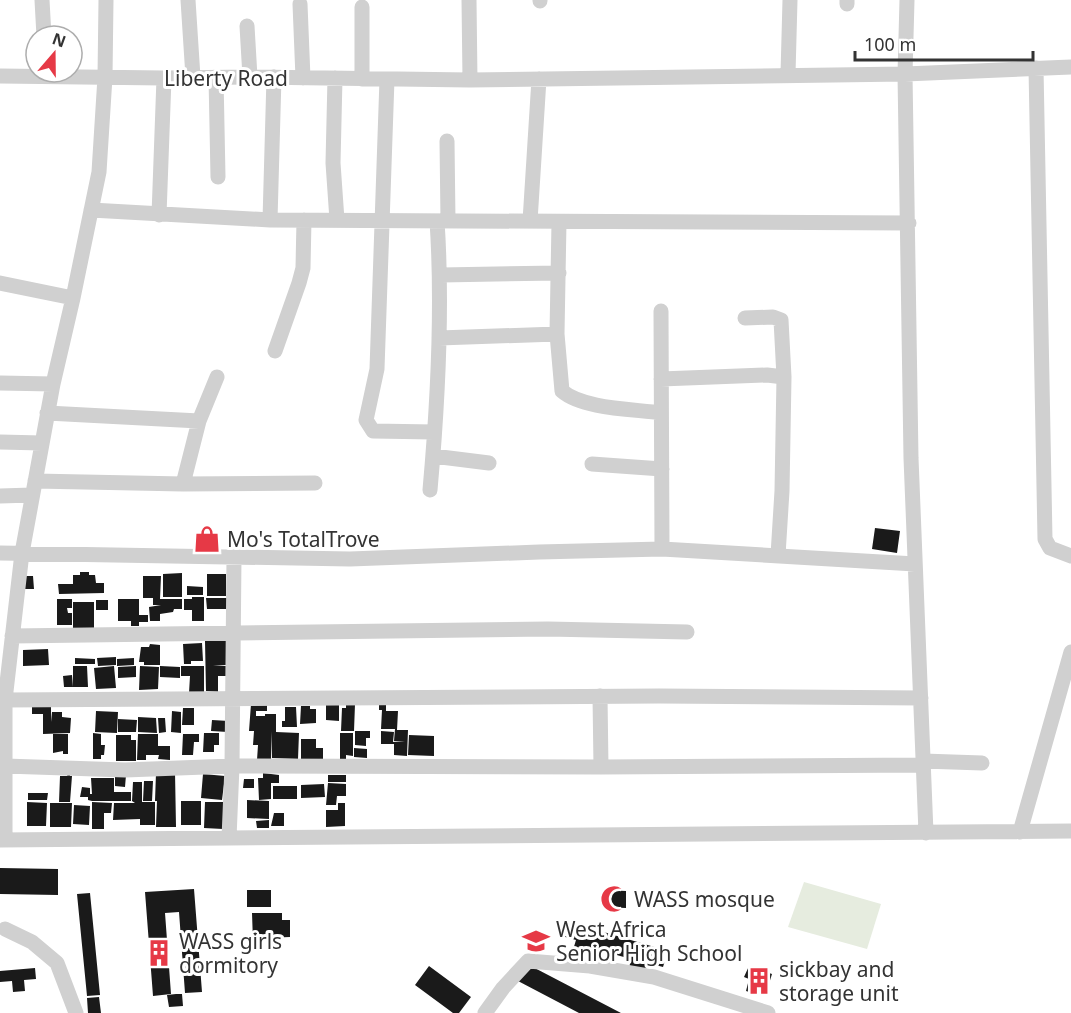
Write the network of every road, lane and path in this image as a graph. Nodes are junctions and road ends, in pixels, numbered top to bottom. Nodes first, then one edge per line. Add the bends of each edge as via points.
1 (42, 0) edge
2 (106, 0) edge
3 (188, 0) edge
4 (469, 0) edge
5 (790, 0) edge
6 (907, 0) edge
7 (300, 4) dead end
8 (362, 7) dead end
9 (43, 24) edge
10 (247, 26) dead end
11 (1071, 67) edge
12 (1036, 68) junction
13 (788, 74) junction
14 (905, 74) junction
15 (24, 75) edge
16 (0, 76) edge
17 (84, 76) edge
18 (250, 76) junction
19 (105, 77) junction
20 (193, 77) junction
21 (216, 77) junction
22 (274, 77) junction
23 (164, 78) junction
24 (303, 78) junction
25 (335, 78) junction
26 (362, 79) junction
27 (387, 79) junction
28 (539, 79) junction
29 (470, 80) junction
30 (447, 141) dead end
31 (218, 177) dead end
32 (91, 210) junction
33 (159, 215) junction
34 (270, 220) junction
35 (304, 220) junction
36 (337, 220) junction
37 (381, 221) junction
38 (443, 221) junction
39 (530, 221) junction
40 (559, 222) junction
41 (909, 223) junction
42 (559, 273) junction
43 (441, 275) junction
44 (0, 283) edge
45 (74, 298) junction
46 (660, 311) dead end
47 (746, 318) dead end
48 (557, 334) junction
49 (439, 338) junction
50 (275, 351) dead end
51 (784, 376) junction
52 (217, 377) dead end
53 (661, 380) junction
54 (0, 383) edge
55 (53, 384) junction
56 (47, 412) junction
57 (661, 412) junction
58 (199, 421) junction
59 (434, 432) junction
60 (0, 442) edge
61 (42, 443) junction
62 (434, 456) junction
63 (489, 463) dead end
64 (592, 464) dead end
65 (662, 469) junction
66 (315, 483) dead end
67 (183, 484) junction
68 (34, 488) junction
69 (430, 490) dead end
70 (0, 496) edge
71 (662, 549) junction
72 (0, 553) edge
73 (22, 553) junction
74 (778, 555) junction
75 (1071, 556) edge
76 (234, 557) junction
77 (915, 564) junction
78 (687, 632) dead end
79 (233, 633) junction
80 (12, 636) junction
81 (1071, 652) edge
82 (600, 696) junction
83 (921, 698) junction
84 (232, 699) junction
85 (3, 707) edge
86 (923, 763) junction
87 (982, 763) dead end
88 (5, 766) junction
89 (232, 766) junction
90 (601, 767) junction
91 (1071, 831) edge
92 (926, 832) junction
93 (1020, 832) junction
94 (229, 838) junction
95 (3, 840) edge
96 (5, 929) dead end
97 (76, 1013) edge
98 (485, 1013) edge
99 (768, 1013) edge

1 - 9 street
2 - 19 street
3 - 20 street
4 - 29 street
5 - 13 street
6 - 14 street
7 - 24 street
8 - 26 street
10 - 18 street
11 - 12 street, Liberty Road
12 - 14 street, Liberty Road
12 - 75 street via 1045,539 1050,548
13 - 14 street, Liberty Road
13 - 28 street, Liberty Road
14 - 41 street
15 - 16 street, Liberty Road
17 - 19 street, Liberty Road
18 - 21 street, Liberty Road
18 - 22 street, Liberty Road
19 - 23 street, Liberty Road
19 - 32 street via 99,172
20 - 21 street, Liberty Road
20 - 23 street, Liberty Road
21 - 31 street
22 - 24 street, Liberty Road
22 - 34 street
23 - 33 street
24 - 25 street, Liberty Road
25 - 26 street, Liberty Road
25 - 36 street via 333,163
26 - 27 street, Liberty Road
27 - 29 street, Liberty Road
27 - 37 street
28 - 29 street, Liberty Road
28 - 39 street
30 - 38 street
32 - 33 street
32 - 45 street
33 - 34 street
34 - 35 street
35 - 36 street
35 - 50 street via 303,268
36 - 37 street
37 - 38 street
37 - 59 street via 377,369 366,420 373,431
38 - 39 street
38 - 43 street
39 - 40 street
40 - 41 street
40 - 42 street
41 - 77 street
42 - 43 street
42 - 48 street
43 - 49 street
44 - 45 street
45 - 55 street
46 - 53 street
47 - 51 street via 773,316 781,320
48 - 49 street
48 - 57 street via 562,391 571,399
49 - 59 street
51 - 53 street
51 - 74 street
52 - 58 street
53 - 57 street
54 - 55 street
55 - 56 street
56 - 58 street
56 - 61 street
57 - 65 street
58 - 67 street
59 - 62 street
60 - 61 street
61 - 68 street
62 - 63 street
62 - 69 street
64 - 65 street
65 - 71 street
66 - 67 street
67 - 68 street
68 - 70 street
68 - 73 street
71 - 74 street
71 - 76 street via 350,560
72 - 73 street
73 - 76 street
73 - 80 street
74 - 77 street
76 - 79 street
77 - 83 street
78 - 79 street via 548,629
79 - 80 street
79 - 84 street
80 - 85 street
81 - 93 street
82 - 83 street
82 - 84 street
82 - 90 street
83 - 86 street
84 - 85 street
84 - 89 street
85 - 88 street
86 - 87 street
86 - 90 street
86 - 92 street
88 - 89 street via 125,770
88 - 95 street
89 - 90 street
89 - 94 street
91 - 93 street
92 - 93 street
92 - 94 street
94 - 95 street
96 - 97 street via 32,942 57,963
98 - 99 street via 528,961 654,976

